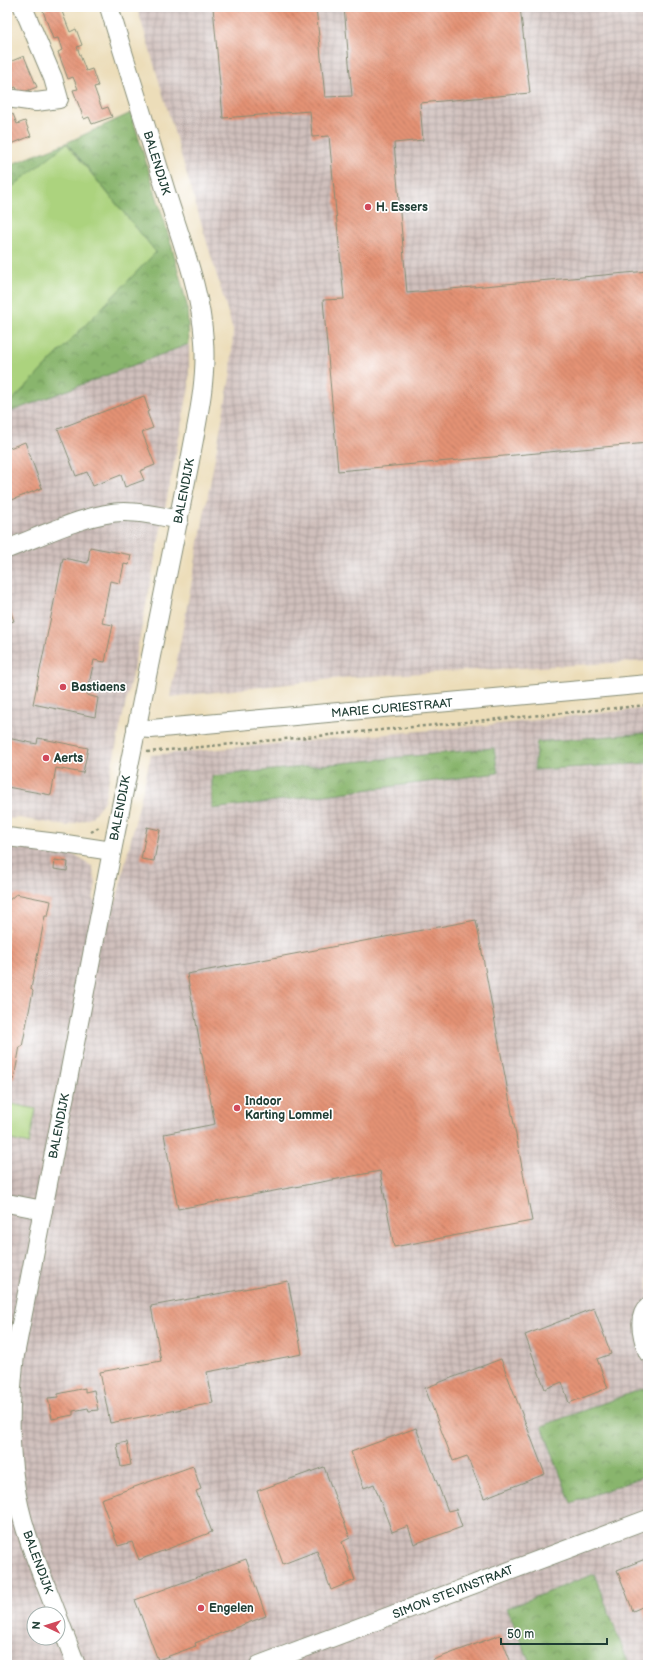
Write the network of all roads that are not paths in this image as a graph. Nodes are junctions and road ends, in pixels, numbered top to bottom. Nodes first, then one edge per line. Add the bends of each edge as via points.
1 (23, 7) edge
2 (109, 7) edge
3 (7, 98) edge
4 (178, 520) junction
5 (7, 549) edge
6 (648, 684) edge
7 (136, 728) junction
8 (7, 837) edge
9 (112, 851) junction
10 (7, 1203) edge
11 (43, 1210) junction
12 (648, 1307) edge
13 (648, 1353) edge
14 (648, 1519) edge
15 (54, 1606) edge
16 (66, 1638) edge
17 (76, 1665) edge
18 (258, 1665) edge

1 - 3 street via 53,78 59,100 36,102
2 - 4 street, BALENDIJK via 190,266 202,319 202,397
4 - 5 street via 123,512 104,514 84,519
4 - 7 street, BALENDIJK
6 - 7 street, MARIE CURIESTRAAT via 159,729
7 - 9 street, BALENDIJK
8 - 9 street
9 - 11 street, BALENDIJK
10 - 11 street
11 - 15 street, BALENDIJK via 15,1355 10,1447 24,1526
12 - 13 street via 643,1315 642,1325
14 - 18 street, SIMON STEVINSTRAAT
16 - 17 street

